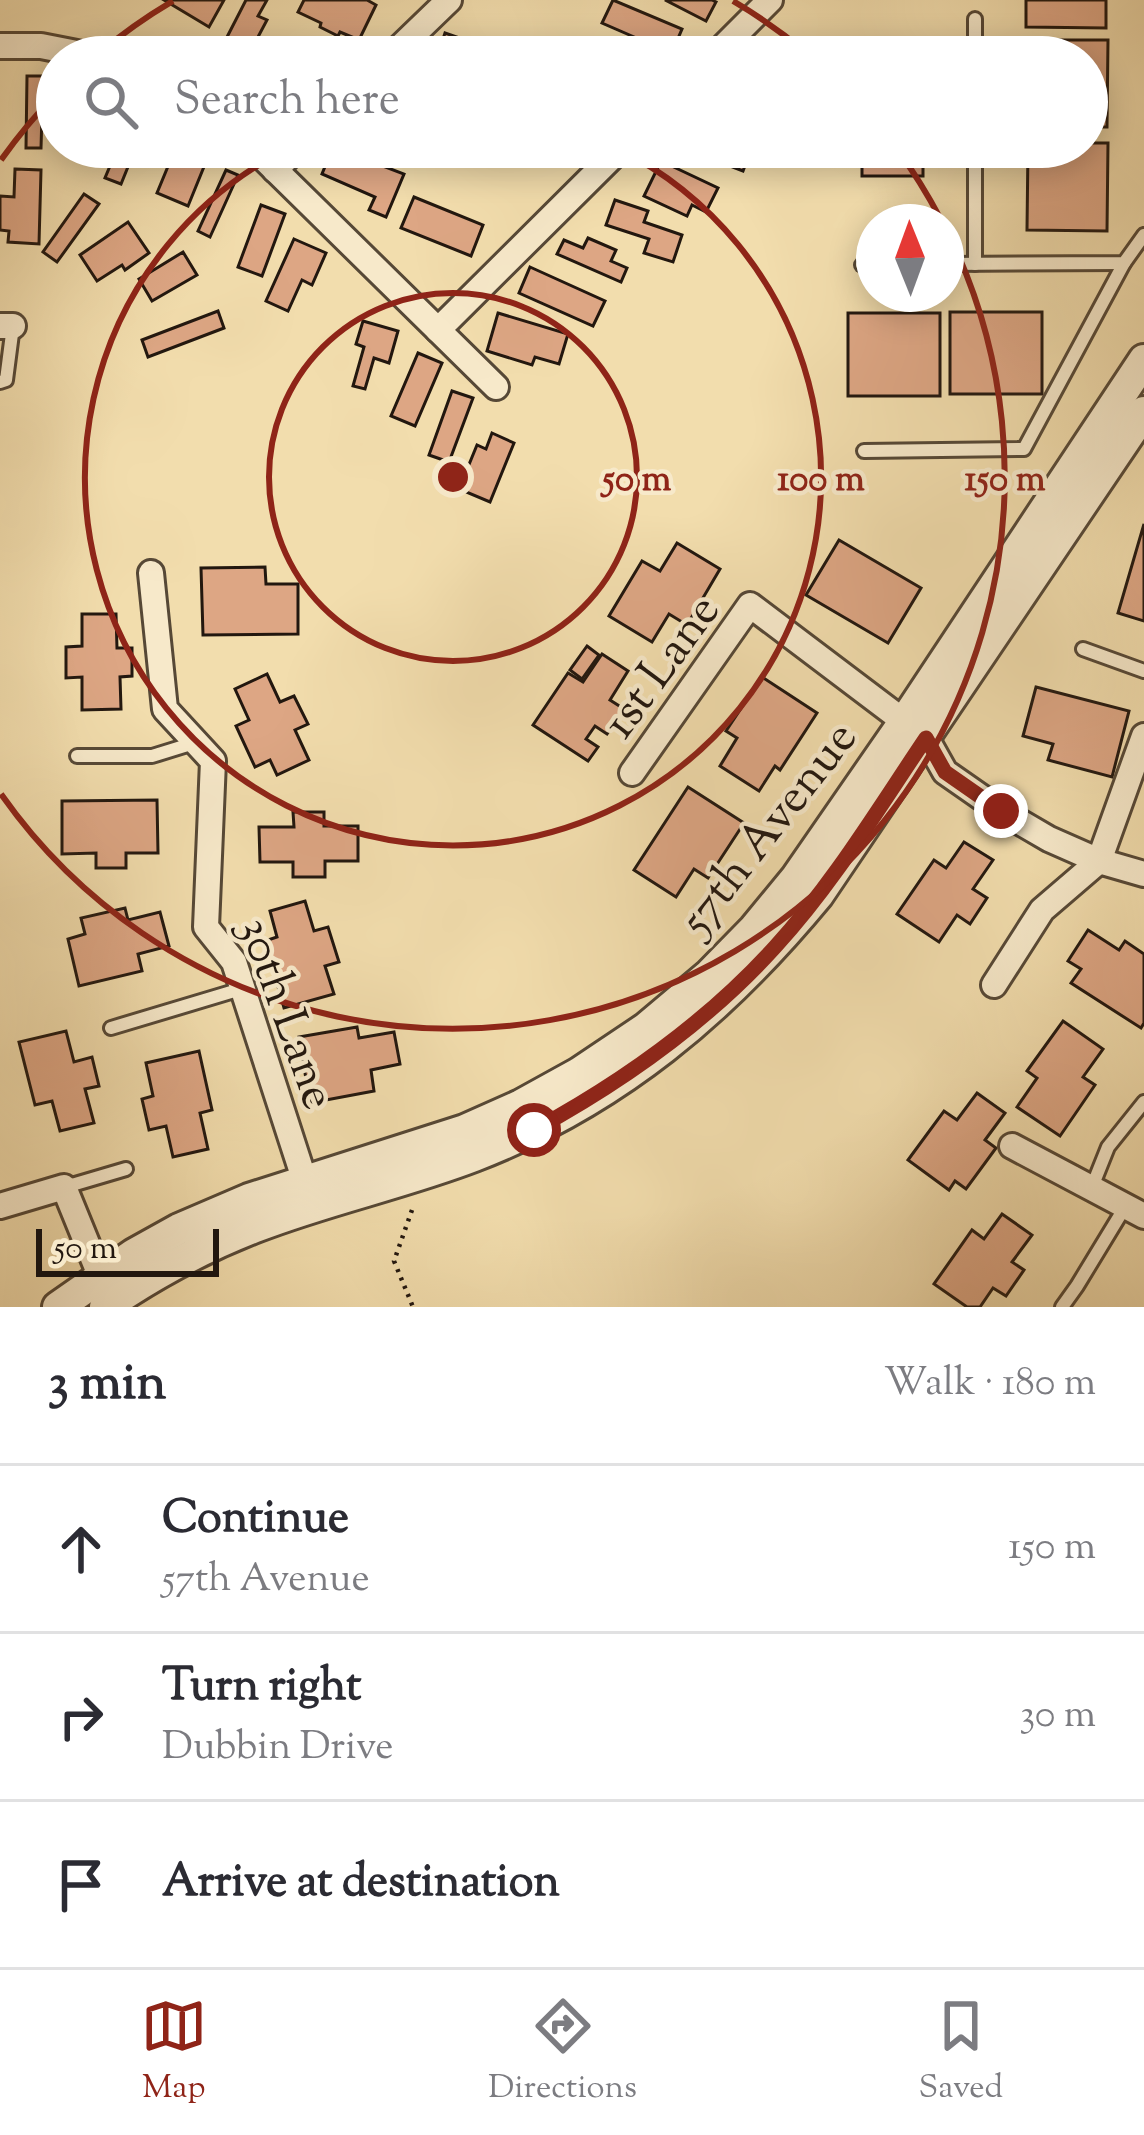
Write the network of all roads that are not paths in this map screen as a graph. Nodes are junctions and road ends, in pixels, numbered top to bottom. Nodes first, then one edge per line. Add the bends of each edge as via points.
1 (449, 0) edge
2 (770, 0) edge
3 (975, 19) dead end
4 (412, 36) edge
5 (734, 36) edge
6 (975, 36) edge
7 (0, 46) edge
8 (36, 46) edge
9 (601, 168) edge
10 (975, 168) edge
11 (275, 170) edge
12 (1144, 235) edge
13 (1124, 263) junction
14 (964, 264) edge
15 (974, 264) junction
16 (6, 326) edge
17 (438, 329) junction
18 (1144, 360) edge
19 (0, 382) edge
20 (496, 387) dead end
21 (1144, 412) edge
22 (864, 451) dead end
23 (151, 573) dead end
24 (1083, 649) dead end
25 (1144, 671) edge
26 (915, 730) junction
27 (1144, 736) edge
28 (196, 742) junction
29 (77, 757) dead end
30 (632, 773) dead end
31 (1099, 861) junction
32 (1144, 874) edge
33 (994, 985) dead end
34 (241, 989) junction
35 (111, 1028) dead end
36 (1144, 1102) edge
37 (1012, 1146) dead end
38 (126, 1168) dead end
39 (64, 1187) junction
40 (1091, 1188) junction
41 (309, 1195) junction
42 (0, 1206) edge
43 (1135, 1211) edge
44 (106, 1296) edge
45 (58, 1307) edge
46 (1061, 1307) edge

1 - 4 street
2 - 5 street
3 - 6 lane
7 - 8 street
9 - 17 street
10 - 15 lane
11 - 17 street
12 - 13 lane
13 - 15 lane
13 - 22 lane via 1024,449
14 - 15 lane
16 - 19 lane
17 - 20 street
18 - 26 street, 57th Avenue
21 - 26 street, 57th Avenue
23 - 28 street, 30th Lane via 165,709
24 - 25 lane
26 - 30 street, 1st Lane via 750,604
26 - 31 street via 945,772
26 - 41 street, 57th Avenue via 818,895 776,947 664,1050 593,1097 476,1156
27 - 31 street
28 - 29 lane via 152,756
28 - 34 street, 30th Lane via 213,760 206,927 234,962
31 - 32 street
31 - 33 street via 1042,910
34 - 35 lane
34 - 41 street, 30th Lane
36 - 40 lane via 1108,1147
37 - 40 street
38 - 39 lane
39 - 42 street
39 - 44 street
40 - 43 street
41 - 44 street, 57th Avenue
43 - 46 lane
44 - 45 street, 57th Avenue

